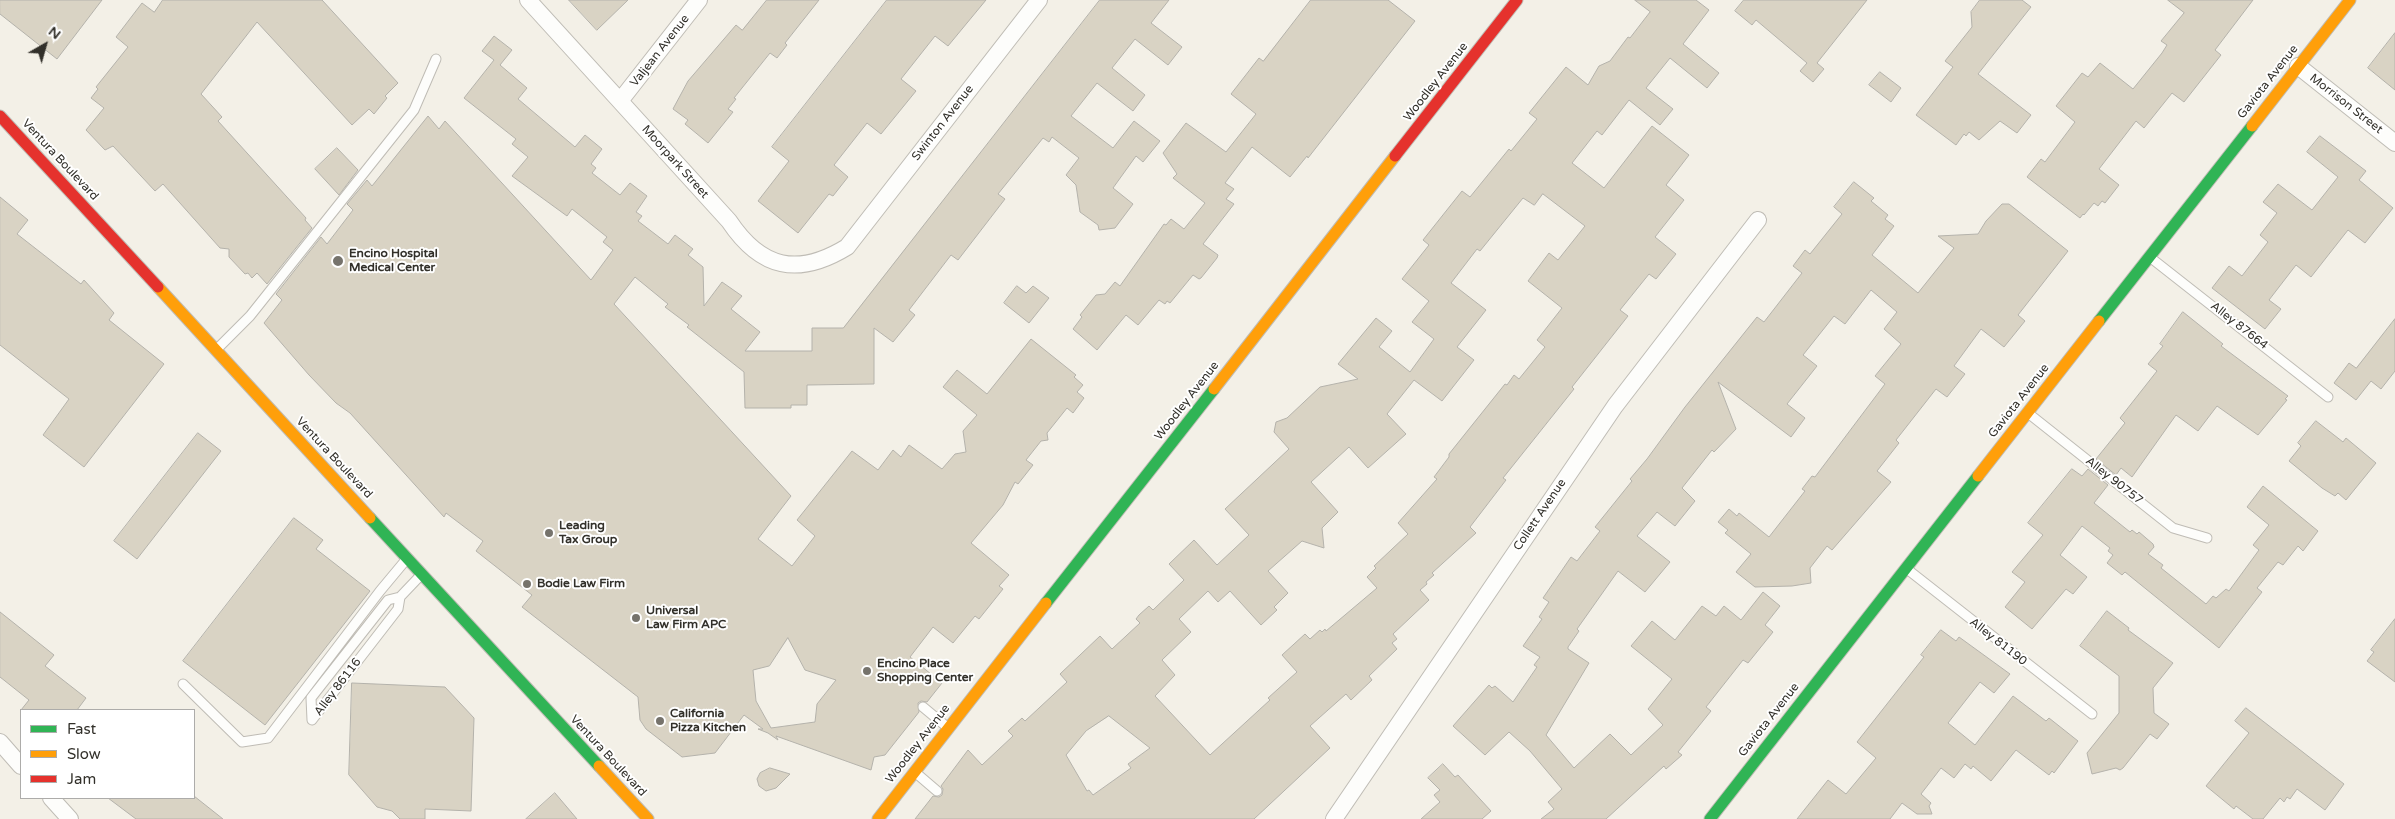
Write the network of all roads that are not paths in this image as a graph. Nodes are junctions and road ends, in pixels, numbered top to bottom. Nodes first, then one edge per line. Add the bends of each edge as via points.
1 (528, 0) edge
2 (699, 0) edge
3 (1039, 0) edge
4 (1517, 0) edge
5 (2350, 0) edge
6 (436, 59) dead end
7 (2298, 66) junction
8 (620, 102) junction
9 (0, 116) edge
10 (2395, 143) edge
11 (1758, 220) dead end
12 (847, 247) joint
13 (2149, 256) junction
14 (216, 350) junction
15 (2328, 397) dead end
16 (2028, 413) junction
17 (2207, 538) dead end
18 (407, 558) junction
19 (1905, 568) junction
20 (422, 574) junction
21 (400, 597) junction
22 (183, 684) dead end
23 (923, 707) dead end
24 (2092, 714) dead end
25 (948, 728) junction
26 (2, 749) edge
27 (20, 765) edge
28 (914, 771) junction
29 (936, 791) dead end
30 (52, 799) edge
31 (70, 819) edge
32 (648, 819) edge
33 (878, 819) edge
34 (1334, 819) edge
35 (1710, 819) edge

1 - 8 street, Moorpark Street
2 - 8 street, Valjean Avenue
3 - 12 street, Swinton Avenue
4 - 25 street, Woodley Avenue
5 - 7 street, Gaviota Avenue
6 - 14 lane via 414,110 250,316
7 - 10 street, Morrison Street
7 - 13 street, Gaviota Avenue
8 - 12 street, Moorpark Street via 729,221 742,240 764,258 797,265 833,256
9 - 14 street, Ventura Boulevard
11 - 34 street, Collett Avenue via 1615,406
13 - 15 lane, Alley 87664
13 - 16 street, Gaviota Avenue
14 - 18 street, Ventura Boulevard
16 - 17 lane, Alley 90757 via 2173,528
16 - 19 street, Gaviota Avenue
18 - 20 street, Ventura Boulevard
18 - 22 lane via 268,738 242,742
19 - 24 lane, Alley 81190
19 - 35 street, Gaviota Avenue
20 - 21 lane, Alley 86116
20 - 32 street, Ventura Boulevard
21 - 21 lane, Alley 86116 via 388,600 311,698 312,720 398,609
23 - 25 lane
25 - 28 street, Woodley Avenue
26 - 27 street
28 - 29 lane
28 - 33 street, Woodley Avenue
30 - 31 street

